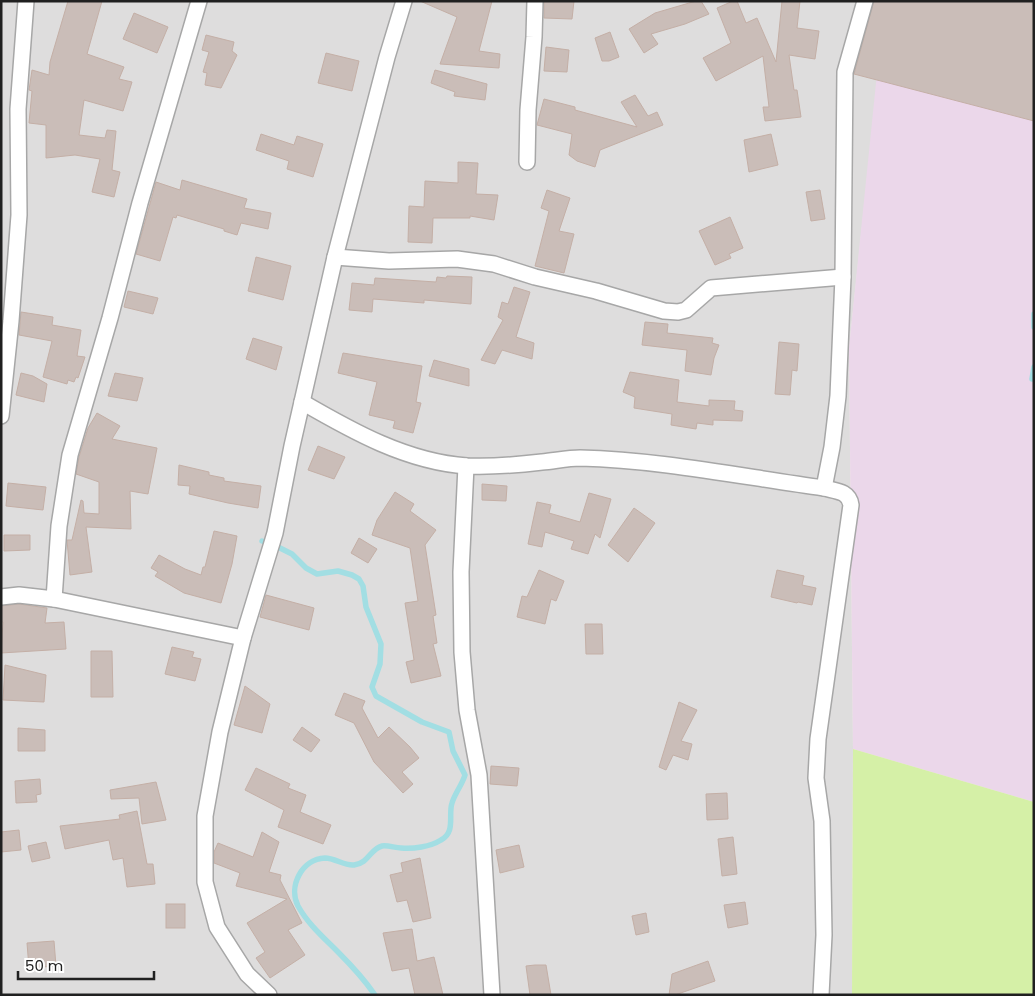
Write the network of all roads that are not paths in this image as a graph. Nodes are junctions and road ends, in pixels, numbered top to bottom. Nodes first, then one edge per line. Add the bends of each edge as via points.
1 (26, 1) edge
2 (199, 1) edge
3 (404, 1) edge
4 (534, 1) edge
5 (866, 1) edge
6 (528, 162) dead end
7 (335, 257) junction
8 (843, 277) junction
9 (302, 402) junction
10 (1, 416) edge
11 (466, 466) junction
12 (824, 488) junction
13 (1, 597) edge
14 (54, 599) junction
15 (243, 638) junction
16 (269, 995) edge
17 (492, 995) edge
18 (821, 995) edge

1 - 10 street via 18,109 19,215
2 - 14 street via 70,456 59,526
3 - 7 street via 386,57
4 - 6 street
5 - 8 street via 845,72
7 - 8 street via 388,261 457,259 494,264 664,311 678,312 686,310 711,288
7 - 9 street
8 - 12 street via 838,396
9 - 11 street via 381,444 424,458
9 - 15 street via 275,533
11 - 12 street via 578,458 664,464
11 - 17 street via 461,572 462,652 467,710 479,775
12 - 18 street via 845,494 851,505 818,739 816,778 822,821 824,935
13 - 14 street via 19,595
14 - 15 street
15 - 16 street via 220,732 205,816 205,882 217,927 248,974

